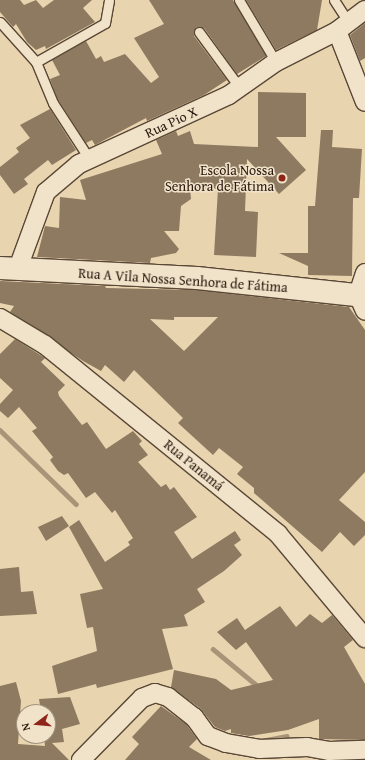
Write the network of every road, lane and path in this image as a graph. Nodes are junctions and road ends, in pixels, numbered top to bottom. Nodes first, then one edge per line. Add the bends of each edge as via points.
1 (109, 0) edge
2 (239, 0) edge
3 (334, 0) edge
4 (365, 10) edge
5 (0, 22) edge
6 (343, 27) junction
7 (199, 32) dead end
8 (36, 62) junction
9 (276, 62) junction
10 (240, 88) junction
11 (365, 102) edge
12 (90, 160) junction
13 (9, 268) edge
14 (365, 273) edge
15 (363, 301) edge
16 (0, 318) edge
17 (365, 638) edge
18 (307, 747) junction
19 (365, 750) edge
20 (81, 760) edge
21 (322, 760) edge

1 - 8 lane via 105,23
2 - 9 lane
3 - 6 lane
4 - 6 street, Rua Pio X
5 - 8 lane
6 - 9 street, Rua Pio X
6 - 11 street
7 - 10 lane
8 - 12 lane via 53,103
9 - 10 street, Rua Pio X
10 - 12 street, Rua Pio X
12 - 13 street, Rua Pio X via 79,164 46,192
13 - 15 street, Rua A Vila Nossa Senhora de Fátima via 197,278
14 - 15 street
16 - 17 street, Rua Panamá via 45,345 278,534
18 - 19 street via 329,751
18 - 20 street via 259,749 226,743 208,736 194,717 168,697 155,693 142,698
18 - 21 lane

